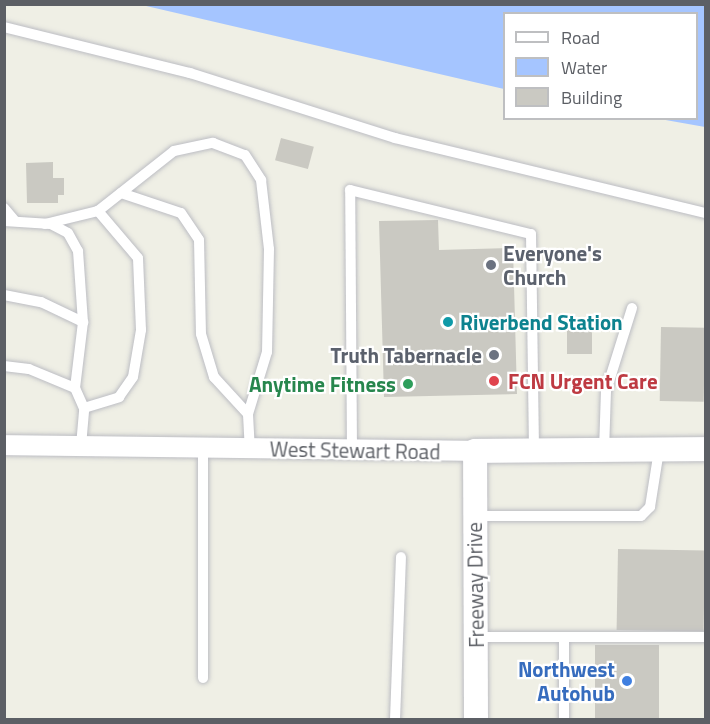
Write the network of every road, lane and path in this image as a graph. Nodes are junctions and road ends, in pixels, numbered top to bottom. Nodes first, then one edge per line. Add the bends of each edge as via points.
1 (4, 27) edge
2 (121, 193) junction
3 (4, 208) edge
4 (98, 211) junction
5 (705, 213) edge
6 (10, 221) edge
7 (45, 224) junction
8 (4, 295) edge
9 (632, 308) dead end
10 (83, 321) junction
11 (4, 366) edge
12 (75, 388) junction
13 (84, 408) junction
14 (248, 414) junction
15 (4, 445) edge
16 (81, 446) junction
17 (203, 448) junction
18 (250, 449) junction
19 (705, 449) edge
20 (659, 450) junction
21 (352, 451) junction
22 (475, 451) junction
23 (534, 451) junction
24 (604, 451) junction
25 (474, 516) junction
26 (401, 557) dead end
27 (476, 637) junction
28 (564, 637) junction
29 (705, 637) edge
30 (203, 678) dead end
31 (396, 720) edge
32 (476, 720) edge
33 (564, 720) edge

1 - 5 lane via 190,73 395,138
2 - 4 lane
2 - 14 lane via 181,213 199,240 201,334 214,377
2 - 14 lane via 174,151 213,143 245,155 261,180 269,249 267,352
3 - 6 lane
4 - 7 lane
4 - 13 lane via 138,258 141,330 133,377 119,397
6 - 7 lane
7 - 10 lane via 68,233 78,251
8 - 10 lane via 41,302
9 - 24 lane via 606,391
10 - 12 lane
11 - 12 lane via 29,369
12 - 13 lane
13 - 16 lane
14 - 18 lane
15 - 16 street, West Stewart Road
16 - 17 street, West Stewart Road
17 - 18 street, West Stewart Road
17 - 30 lane
18 - 21 street, West Stewart Road
19 - 20 street, West Stewart Road
20 - 24 street, West Stewart Road
20 - 25 lane via 650,507 641,516
21 - 22 street, West Stewart Road
21 - 23 lane via 350,190 531,234
22 - 23 street, West Stewart Road
22 - 25 street, Freeway Drive
23 - 24 street, West Stewart Road
25 - 27 street, Freeway Drive
26 - 31 lane
27 - 28 lane
27 - 32 street, Freeway Drive
28 - 29 lane
28 - 33 lane

